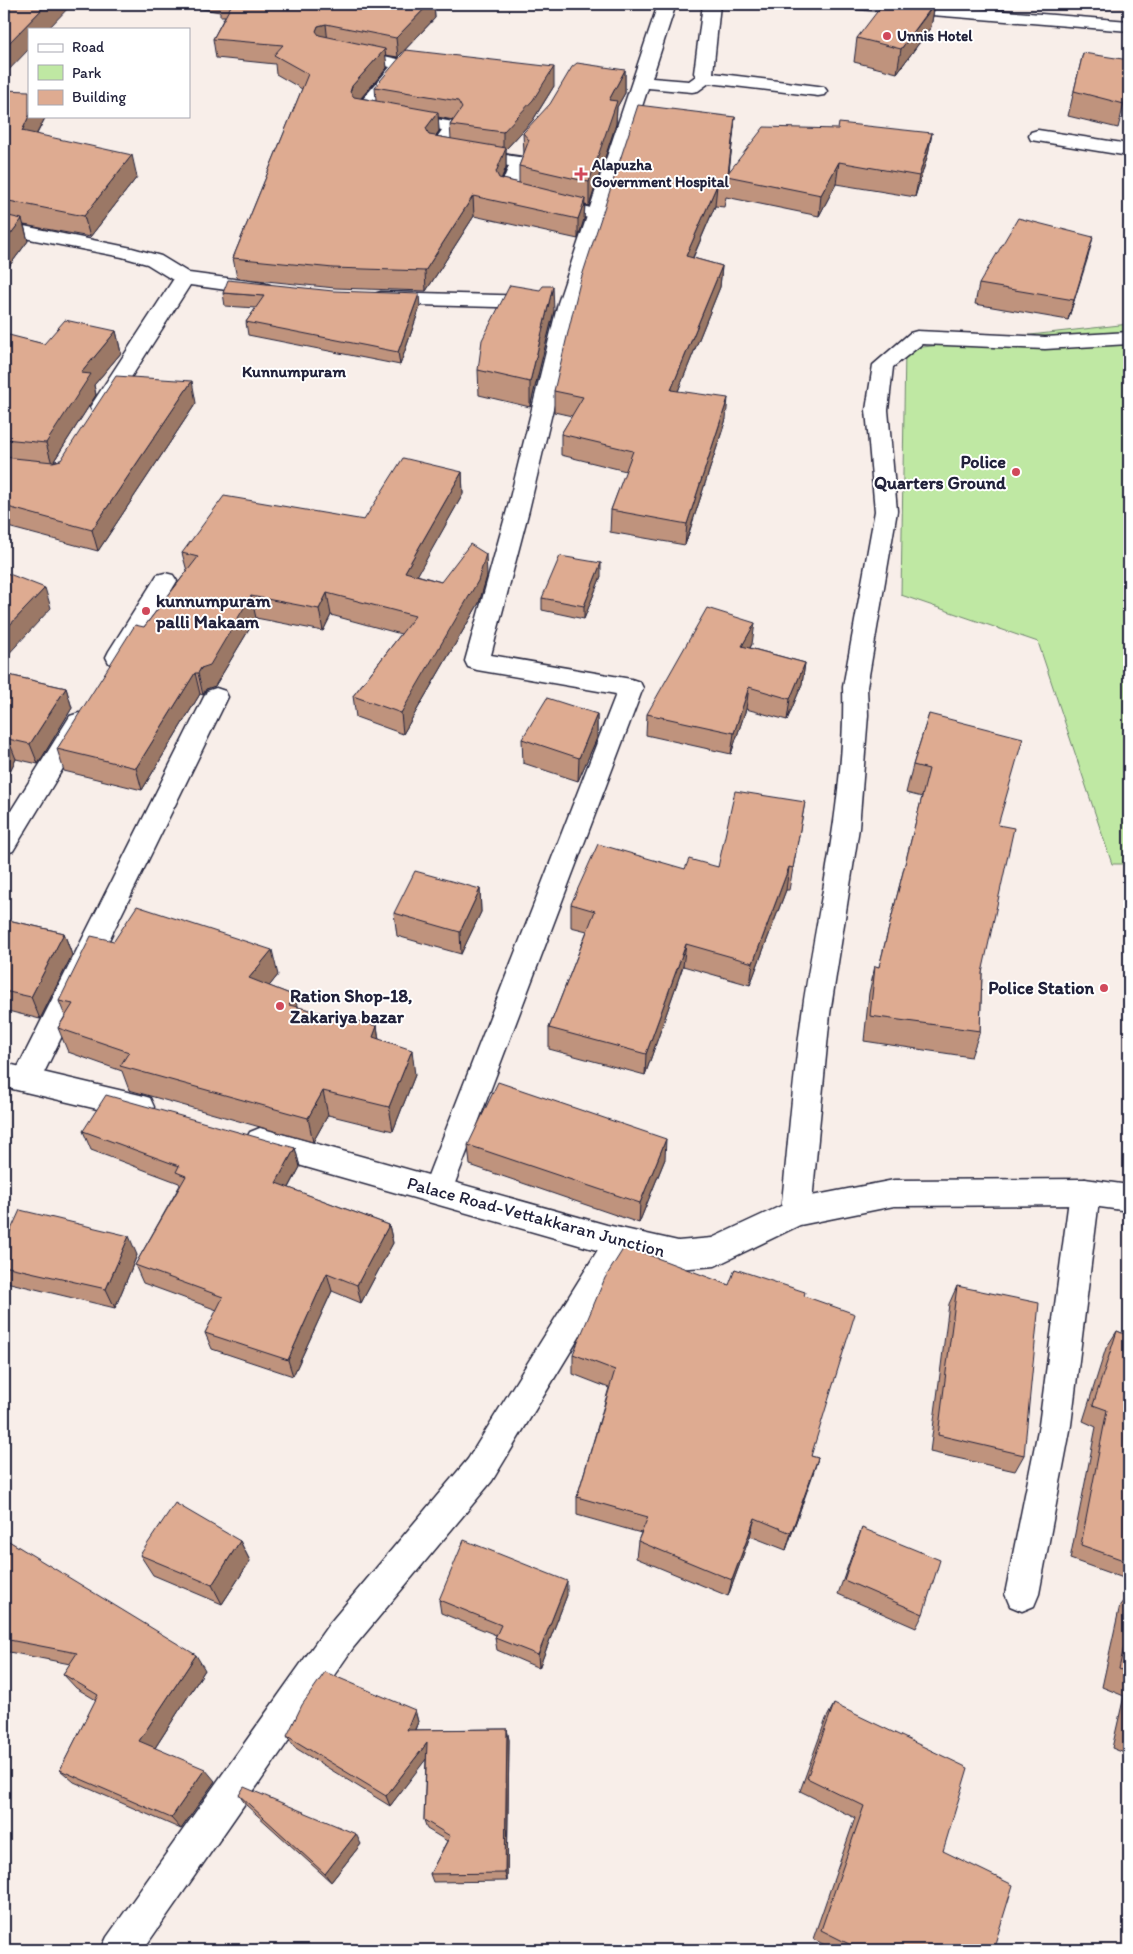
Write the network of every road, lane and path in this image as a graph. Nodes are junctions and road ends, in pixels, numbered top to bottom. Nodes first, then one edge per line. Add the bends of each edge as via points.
1 (667, 4) edge
2 (712, 4) edge
3 (858, 4) edge
4 (1129, 26) edge
5 (337, 51) edge
6 (707, 77) junction
7 (641, 82) junction
8 (818, 91) dead end
9 (1038, 136) dead end
10 (520, 147) dead end
11 (1129, 150) edge
12 (508, 160) junction
13 (598, 215) junction
14 (4, 228) edge
15 (184, 278) junction
16 (281, 291) edge
17 (364, 297) edge
18 (568, 303) junction
19 (1129, 338) edge
20 (90, 425) edge
21 (165, 581) dead end
22 (108, 674) edge
23 (216, 697) dead end
24 (92, 700) edge
25 (4, 844) edge
26 (15, 1078) edge
27 (164, 1114) edge
28 (230, 1133) edge
29 (437, 1191) junction
30 (1085, 1192) junction
31 (1129, 1198) edge
32 (796, 1212) junction
33 (620, 1242) junction
34 (1022, 1594) dead end
35 (120, 1950) edge

1 - 7 street
2 - 6 street via 703,73
3 - 4 street
5 - 12 lane via 401,64 362,111 453,127 437,149
6 - 7 street via 692,87
6 - 8 street
7 - 13 street
9 - 11 street
10 - 12 lane
12 - 13 lane via 519,162 507,193
13 - 18 street
14 - 15 street via 126,252 154,260
15 - 16 street
15 - 20 street
17 - 18 street
18 - 29 street via 477,662 631,688
19 - 32 street via 1046,343 917,338 883,364 877,410 886,511 855,687 856,715 846,828 816,1014
21 - 22 street
23 - 26 street
24 - 25 street
26 - 27 street
28 - 29 street, Palace Road-Vettakkaran Junction
29 - 33 street, Palace Road-Vettakkaran Junction
30 - 31 street, Palace Road-Vettakkaran Junction
30 - 32 street, Palace Road-Vettakkaran Junction via 894,1193
30 - 34 street via 1055,1425
32 - 33 street, Palace Road-Vettakkaran Junction via 716,1252 678,1254
33 - 35 street via 480,1470 341,1636

